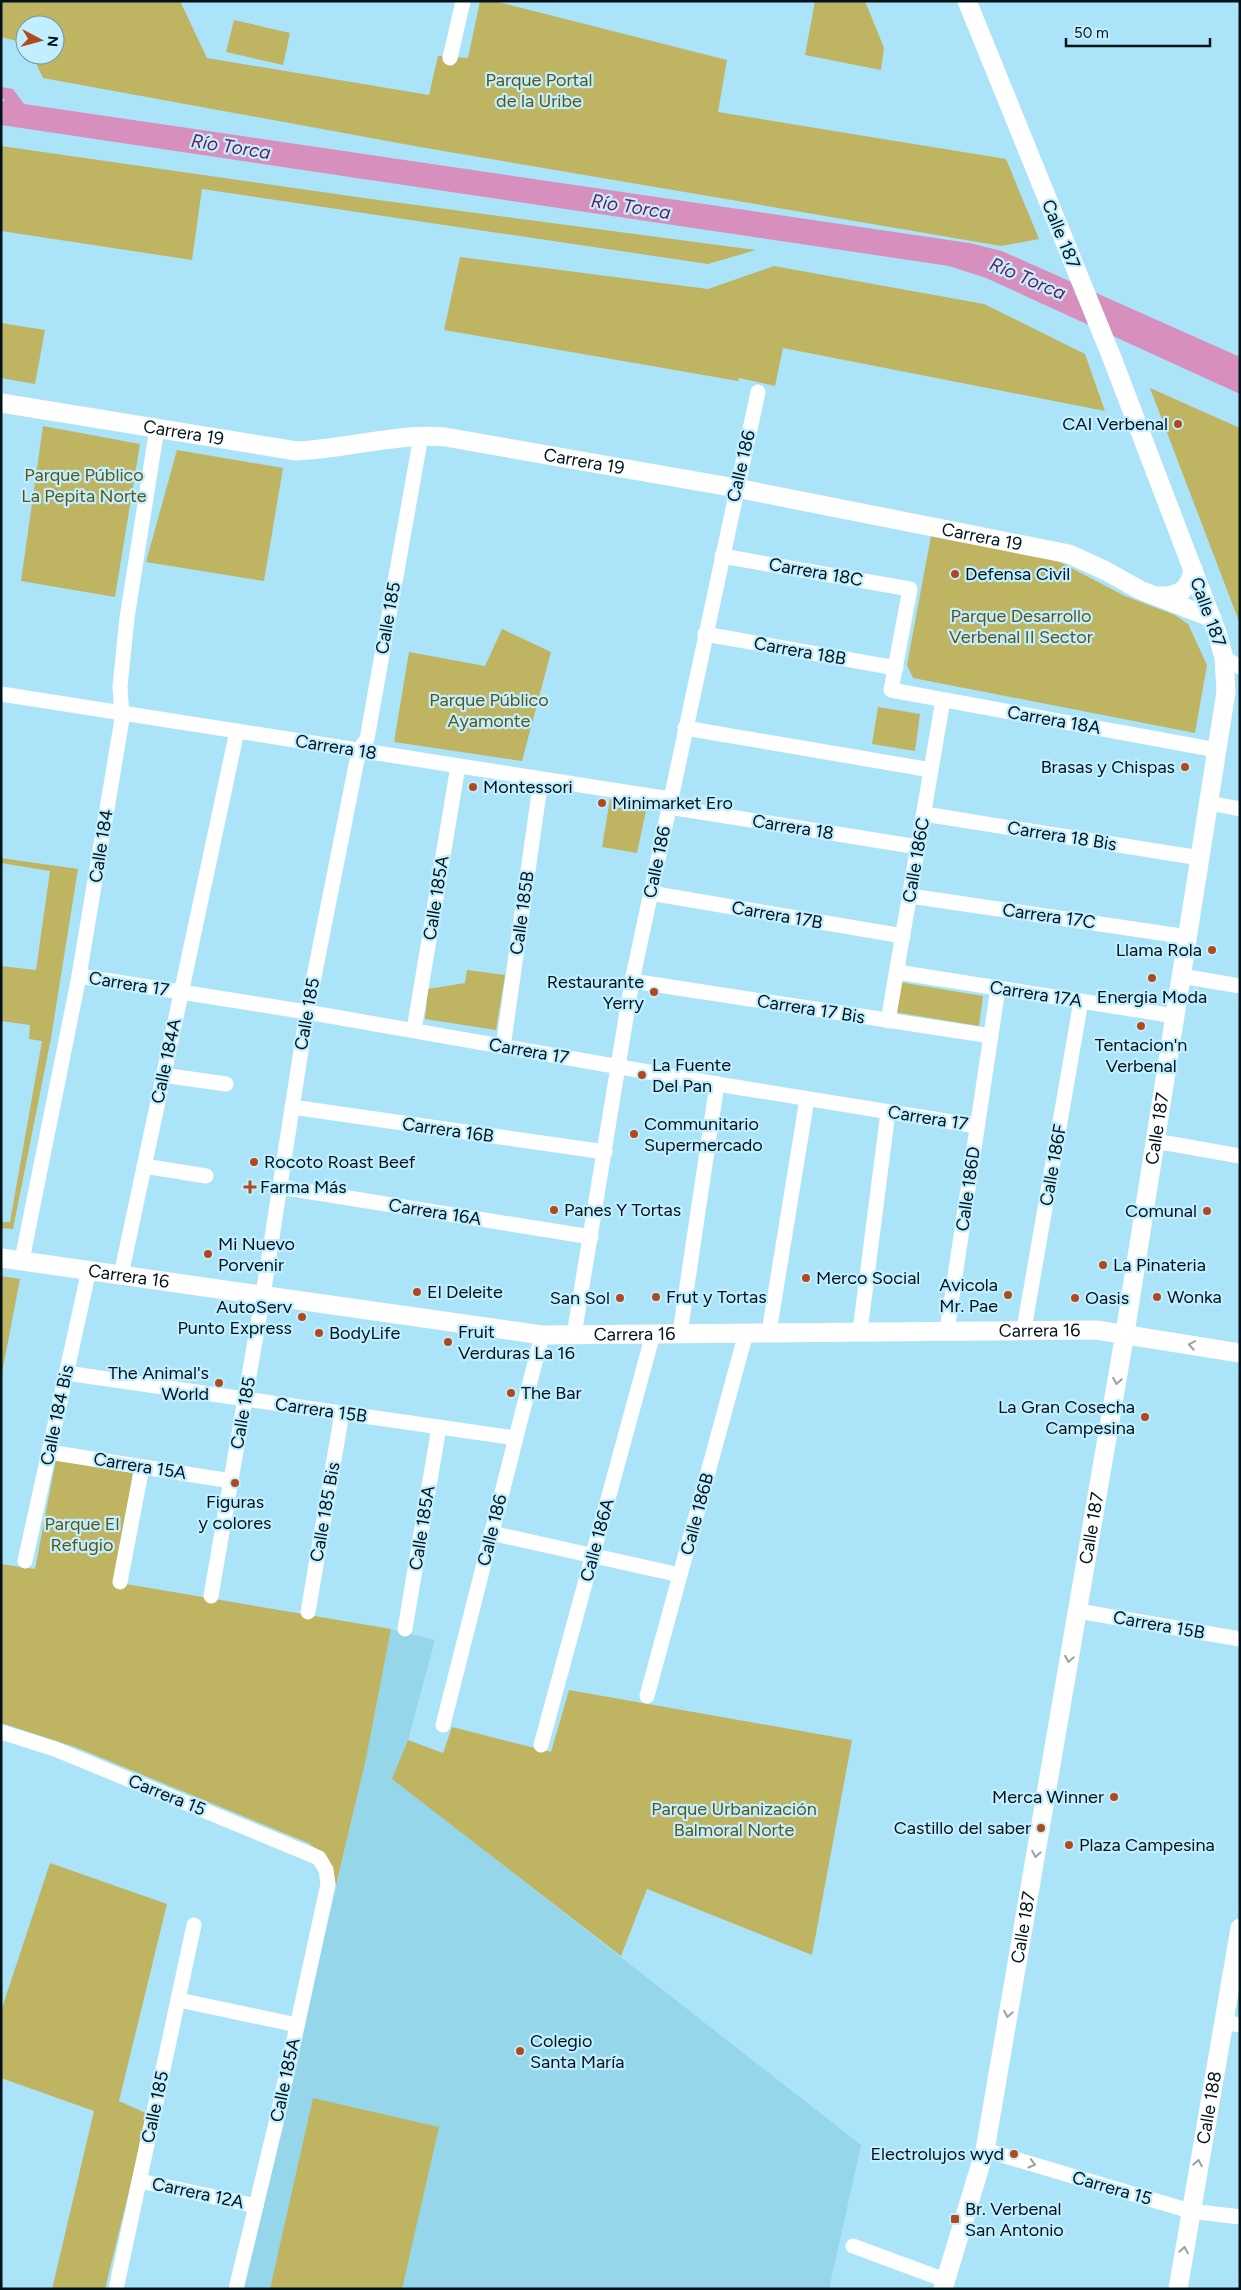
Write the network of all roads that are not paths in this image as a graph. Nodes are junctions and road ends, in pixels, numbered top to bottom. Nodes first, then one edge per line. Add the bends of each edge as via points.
1 (464, 1) edge
2 (967, 1) edge
3 (450, 58) dead end
4 (758, 392) dead end
5 (1, 403) edge
6 (158, 428) junction
7 (421, 436) junction
8 (736, 488) junction
9 (722, 556) junction
10 (1192, 569) junction
11 (1155, 596) junction
12 (1212, 618) junction
13 (705, 634) junction
14 (1232, 662) edge
15 (896, 668) junction
16 (1, 694) edge
17 (943, 700) junction
18 (123, 713) junction
19 (685, 728) junction
20 (237, 731) junction
21 (359, 750) junction
22 (1217, 750) junction
23 (458, 766) junction
24 (932, 770) junction
25 (541, 779) junction
26 (670, 803) junction
27 (1209, 803) junction
28 (1240, 809) edge
29 (924, 814) junction
30 (918, 848) junction
31 (1200, 858) junction
32 (650, 893) junction
33 (910, 896) junction
34 (903, 936) junction
35 (1188, 937) junction
36 (897, 972) junction
37 (80, 976) junction
38 (1181, 976) junction
39 (632, 981) junction
40 (1240, 986) edge
41 (998, 988) junction
42 (180, 992) junction
43 (1081, 1001) junction
44 (306, 1012) junction
45 (1174, 1016) junction
46 (888, 1021) junction
47 (414, 1030) junction
48 (991, 1036) junction
49 (503, 1046) junction
50 (618, 1066) junction
51 (163, 1075) junction
52 (226, 1084) dead end
53 (717, 1084) junction
54 (807, 1099) junction
55 (292, 1107) junction
56 (888, 1112) junction
57 (977, 1126) junction
58 (1155, 1141) junction
59 (605, 1152) junction
60 (1240, 1156) edge
61 (144, 1166) junction
62 (206, 1176) dead end
63 (280, 1187) junction
64 (591, 1236) junction
65 (1, 1258) edge
66 (22, 1260) junction
67 (89, 1270) junction
68 (121, 1275) junction
69 (263, 1295) junction
70 (1024, 1329) junction
71 (947, 1330) junction
72 (860, 1331) junction
73 (768, 1332) junction
74 (680, 1333) junction
75 (746, 1333) junction
76 (1125, 1333) junction
77 (542, 1334) junction
78 (653, 1334) junction
79 (574, 1335) junction
80 (1240, 1354) edge
81 (66, 1373) junction
82 (245, 1399) junction
83 (342, 1413) junction
84 (439, 1427) junction
85 (516, 1438) junction
86 (49, 1452) junction
87 (142, 1466) junction
88 (231, 1481) junction
89 (492, 1533) junction
90 (593, 1556) junction
91 (25, 1561) dead end
92 (680, 1575) junction
93 (120, 1582) dead end
94 (211, 1596) dead end
95 (1078, 1611) junction
96 (308, 1612) dead end
97 (405, 1629) dead end
98 (1240, 1638) edge
99 (647, 1696) dead end
100 (443, 1725) dead end
101 (1, 1732) edge
102 (541, 1746) dead end
103 (326, 1870) joint
104 (194, 1925) dead end
105 (1240, 1928) edge
106 (178, 2000) junction
107 (1232, 2023) edge
108 (297, 2026) junction
109 (985, 2150) junction
110 (140, 2181) junction
111 (256, 2206) junction
112 (1190, 2211) junction
113 (1240, 2217) edge
114 (853, 2246) dead end
115 (944, 2284) edge
116 (116, 2289) edge
117 (236, 2289) edge
118 (1178, 2289) edge

1 - 3 street
2 - 10 street, Calle 187 via 1109,352
4 - 8 street, Calle 186
5 - 6 street, Carrera 19
6 - 7 street, Carrera 19 via 297,451
6 - 18 street, Calle 184 via 127,618 120,686
7 - 8 street, Carrera 19 via 445,437
7 - 21 street, Calle 185 via 367,739
8 - 9 street, Calle 186
8 - 11 street, Carrera 19 via 1069,554
9 - 13 street, Calle 186
9 - 15 street, Carrera 18C via 910,589
10 - 11 street via 1190,582 1182,592
10 - 12 street, Calle 187
11 - 12 street, Carrera 19
12 - 14 street, Calle 187
13 - 15 street, Carrera 18B
13 - 19 street, Calle 186
14 - 22 street, Calle 187
15 - 17 street, Carrera 18A via 891,690
16 - 18 street, Carrera 18
17 - 22 street, Carrera 18A
17 - 24 street, Calle 186C
18 - 20 street, Carrera 18
18 - 37 street, Calle 184
19 - 24 street
19 - 26 street, Calle 186
20 - 21 street, Carrera 18
20 - 42 street, Calle 184A
21 - 23 street, Carrera 18
21 - 44 street, Calle 185
22 - 27 street, Calle 187
23 - 25 street, Carrera 18
23 - 47 street, Calle 185A
24 - 29 street, Calle 186C
25 - 26 street, Carrera 18
25 - 49 street, Calle 185B
26 - 30 street, Carrera 18
26 - 32 street, Calle 186
27 - 28 street
27 - 31 street, Calle 187
29 - 30 street, Calle 186C
29 - 31 street, Carrera 18 Bis
30 - 33 street, Calle 186C
31 - 35 street, Calle 187
32 - 34 street, Carrera 17B
32 - 39 street, Calle 186
33 - 34 street, Calle 186C
33 - 35 street, Carrera 17C
34 - 36 street, Calle 186C
35 - 38 street, Calle 187
36 - 41 street, Carrera 17A
36 - 46 street, Calle 186C
37 - 42 street, Carrera 17
37 - 66 street, Calle 184
38 - 40 street
38 - 45 street, Calle 187
39 - 46 street, Carrera 17 Bis
39 - 50 street, Calle 186
41 - 43 street, Carrera 17A
41 - 48 street, Calle 186D
42 - 44 street, Carrera 17
42 - 51 street, Calle 184A
43 - 45 street, Carrera 17A
43 - 70 street, Calle 186F
44 - 47 street, Carrera 17
44 - 55 street, Calle 185
45 - 58 street, Calle 187
46 - 48 street, Carrera 17 Bis
47 - 49 street, Carrera 17
48 - 57 street, Calle 186D
49 - 50 street, Carrera 17
50 - 53 street, Carrera 17
50 - 59 street, Calle 186
51 - 52 street
51 - 61 street, Calle 184A
53 - 54 street, Carrera 17
53 - 74 street
54 - 56 street, Carrera 17
54 - 73 street
55 - 59 street, Carrera 16B
55 - 63 street, Calle 185
56 - 57 street, Carrera 17
56 - 72 street
57 - 71 street, Calle 186D
58 - 60 street
58 - 76 street, Calle 187
59 - 64 street, Calle 186
61 - 62 street
61 - 68 street, Calle 184A
63 - 64 street, Carrera 16A
63 - 69 street, Calle 185
64 - 79 street, Calle 186
65 - 66 street, Carrera 16
66 - 67 street, Carrera 16
67 - 68 street, Carrera 16
67 - 81 street, Calle 184 Bis
68 - 69 street, Carrera 16
69 - 77 street, Carrera 16
69 - 82 street, Calle 185
70 - 71 street, Carrera 16
70 - 76 street, Carrera 16
71 - 72 street, Carrera 16
72 - 73 street, Carrera 16
73 - 75 street, Carrera 16
74 - 75 street, Carrera 16
74 - 78 street, Carrera 16
75 - 92 street, Calle 186B
80 -> 76 street, Carrera 16
76 -> 95 street, Calle 187
77 - 79 street, Carrera 16
77 - 85 street, Calle 186
78 - 79 street, Carrera 16
78 - 90 street, Calle 186A
81 - 82 street, Carrera 15B
81 - 86 street, Calle 184 Bis
82 - 83 street, Carrera 15B
82 - 88 street, Calle 185
83 - 84 street, Carrera 15B
83 - 96 street, Calle 185 Bis
84 - 85 street, Carrera 15B
84 - 97 street, Calle 185A
85 - 89 street, Calle 186
86 - 87 street, Carrera 15A
86 - 91 street, Calle 184 Bis
87 - 88 street, Carrera 15A
87 - 93 street
88 - 94 street, Calle 185
89 - 90 street
89 - 100 street, Calle 186
90 - 92 street
90 - 102 street, Calle 186A
92 - 99 street, Calle 186B
95 - 98 street, Carrera 15B
95 -> 109 street, Calle 187
101 - 103 street, Carrera 15 via 55,1749 320,1858
103 - 108 street, Calle 185A via 328,1884
104 - 106 street, Calle 185
105 - 107 street, Calle 188
106 - 108 street
106 - 110 street, Calle 185
112 -> 107 street, Calle 188
108 - 111 street, Calle 185A
109 -> 112 street, Carrera 15
109 - 115 street, Calle 187
110 - 111 street, Carrera 12A
110 - 116 street, Calle 185
111 - 117 street, Calle 185A
112 - 113 street, Carrera 15
118 -> 112 street, Calle 188
114 - 115 street

